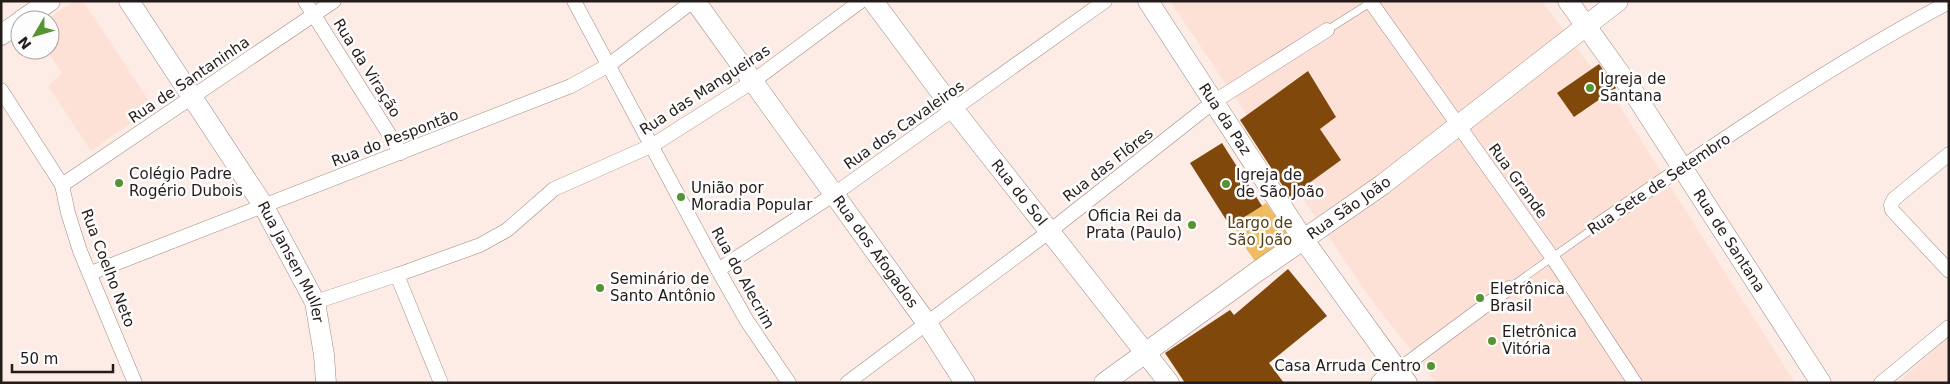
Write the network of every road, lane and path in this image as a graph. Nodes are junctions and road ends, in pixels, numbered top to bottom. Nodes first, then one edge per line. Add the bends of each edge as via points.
1 (50, 1) edge
2 (129, 1) edge
3 (305, 1) edge
4 (334, 1) edge
5 (574, 1) edge
6 (694, 1) edge
7 (861, 1) edge
8 (873, 1) edge
9 (1105, 1) edge
10 (1148, 1) edge
11 (1568, 1) edge
12 (1618, 1) edge
13 (1371, 2) edge
14 (1946, 5) edge
15 (37, 10) edge
16 (314, 15) junction
17 (1588, 26) junction
18 (1328, 30) joint
19 (609, 65) junction
20 (752, 82) junction
21 (1, 90) edge
22 (193, 97) junction
23 (1212, 103) junction
24 (954, 110) junction
25 (1459, 126) junction
26 (653, 146) junction
27 (401, 153) junction
28 (1949, 154) edge
29 (1681, 167) junction
30 (62, 185) junction
31 (833, 196) junction
32 (263, 205) junction
33 (1598, 225) joint
34 (1050, 231) junction
35 (1303, 239) junction
36 (1552, 256) junction
37 (718, 270) junction
38 (1949, 271) edge
39 (91, 273) junction
40 (397, 275) junction
41 (1509, 288) joint
42 (315, 302) junction
43 (926, 322) junction
44 (1949, 327) edge
45 (1146, 352) junction
46 (1402, 377) edge
47 (135, 383) edge
48 (326, 383) edge
49 (441, 383) edge
50 (789, 383) edge
51 (847, 383) edge
52 (965, 383) edge
53 (1104, 383) edge
54 (1168, 383) edge
55 (1381, 383) edge
56 (1635, 383) edge
57 (1820, 383) edge
58 (1881, 383) edge

1 - 15 street
2 - 22 street, Rua Jansen Muller
3 - 16 street, Rua da Viração
4 - 16 street, Rua de Santaninha
5 - 19 street, Rua do Alecrim
6 - 19 street, Rua do Pespontão
6 - 20 street, Rua dos Afogados
7 - 20 street, Rua das Mangueiras
8 - 24 street, Rua do Sol
9 - 24 street, Rua dos Cavaleiros
10 - 23 street, Rua da Paz
11 - 17 street, Rua de Santana
12 - 17 street, Rua São João
13 - 18 lane, Rua das Flôres
13 - 25 street, Rua Grande
14 - 29 street, Rua Sete de Setembro via 1832,69
16 - 22 street, Rua de Santaninha
16 - 27 street, Rua da Viração
17 - 25 street, Rua São João
17 - 29 street, Rua de Santana
18 - 23 street, Rua das Flôres
19 - 26 street, Rua do Alecrim
19 - 27 street, Rua do Pespontão via 571,86
20 - 26 street, Rua das Mangueiras
20 - 31 street, Rua dos Afogados
21 - 30 street, Rua Coelho Neto
22 - 30 street, Rua de Santaninha
22 - 32 street, Rua Jansen Muller
23 - 34 street, Rua das Flôres
23 - 35 street, Rua da Paz
24 - 31 street, Rua dos Cavaleiros
24 - 34 street, Rua do Sol
25 - 35 street, Rua São João via 1382,185
25 - 36 street, Rua Grande
26 - 37 street, Rua do Alecrim
26 - 40 street, Rua das Mangueiras via 554,189 506,230 480,245
27 - 32 street, Rua do Pespontão
28 - 38 street via 1891,205 1892,210
29 - 33 street, Rua Sete de Setembro
29 - 57 street, Rua de Santana
30 - 39 street, Rua Coelho Neto via 74,233
31 - 37 street, Rua dos Cavaleiros
31 - 43 street, Rua dos Afogados
32 - 39 street, Rua do Pespontão
32 - 42 street, Rua Jansen Muller
33 - 36 lane, Rua Sete de Setembro
34 - 43 street, Rua das Flôres
34 - 45 street, Rua do Sol
35 - 45 street, Rua São João
35 - 46 street, Rua da Paz
36 - 41 lane, Rua Sete de Setembro
36 - 56 street, Rua Grande
37 - 50 street, Rua do Alecrim via 747,321
39 - 47 street, Rua Coelho Neto
40 - 42 street, Rua das Mangueiras
40 - 49 street
41 - 46 street, Rua Sete de Setembro
42 - 48 street, Rua Jansen Muller
43 - 51 street, Rua das Flôres
43 - 52 street, Rua dos Afogados
44 - 58 street
45 - 53 street, Rua São João
45 - 54 street, Rua do Sol
46 - 55 street, Rua Sete de Setembro

